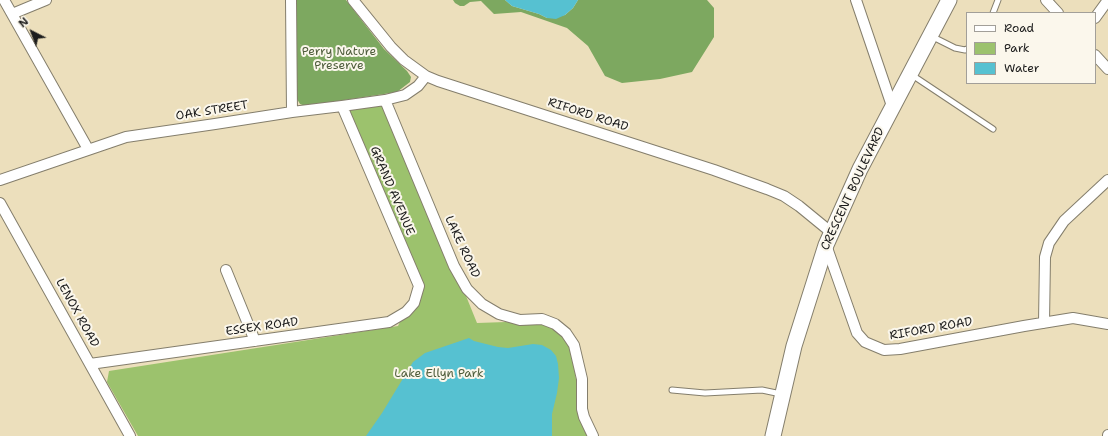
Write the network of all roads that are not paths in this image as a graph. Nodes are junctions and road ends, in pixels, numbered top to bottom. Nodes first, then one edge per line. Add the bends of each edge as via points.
1 (4, 0) edge
2 (46, 0) edge
3 (291, 0) edge
4 (354, 0) edge
5 (856, 0) edge
6 (949, 0) edge
7 (998, 0) edge
8 (1046, 0) edge
9 (1108, 0) edge
10 (993, 12) edge
11 (1057, 12) edge
12 (12, 14) junction
13 (1096, 17) edge
14 (930, 36) junction
15 (966, 50) edge
16 (1096, 56) edge
17 (1108, 69) edge
18 (910, 73) junction
19 (426, 76) junction
20 (385, 100) junction
21 (342, 106) junction
22 (892, 106) junction
23 (292, 112) junction
24 (993, 129) dead end
25 (88, 149) junction
26 (0, 180) edge
27 (1108, 180) edge
28 (0, 203) edge
29 (829, 238) junction
30 (226, 270) dead end
31 (419, 286) joint
32 (1044, 323) junction
33 (1108, 324) edge
34 (255, 341) junction
35 (90, 364) junction
36 (672, 390) dead end
37 (782, 394) junction
38 (130, 436) edge
39 (593, 436) edge
40 (773, 436) edge

1 - 12 street
2 - 12 street
3 - 23 street
4 - 19 street, RIFORD ROAD via 391,47
5 - 22 street
6 - 14 street, CRESCENT BOULEVARD
7 - 10 lane
8 - 11 street
9 - 13 street
12 - 25 street
14 - 15 lane via 955,48
14 - 18 street, CRESCENT BOULEVARD
16 - 17 street
18 - 22 street, CRESCENT BOULEVARD
18 - 24 lane
19 - 20 street, OAK STREET via 418,86 405,95
19 - 29 street, RIFORD ROAD via 767,189 789,200
20 - 21 street, OAK STREET
20 - 39 street, LAKE ROAD via 454,266 467,289 482,304 499,314 520,320 542,320 555,324 566,333 574,345 582,379 582,409
21 - 23 street, OAK STREET
21 - 31 street, GRAND AVENUE
22 - 29 street, CRESCENT BOULEVARD
23 - 25 street, OAK STREET via 126,137
25 - 26 street, OAK STREET
27 - 32 street via 1064,221 1049,243 1045,257
28 - 35 street, LENOX ROAD
29 - 32 street, RIFORD ROAD via 857,333 871,346 884,350 900,349
29 - 37 street, CRESCENT BOULEVARD via 794,346
30 - 34 street
31 - 34 street, ESSEX ROAD via 414,303 406,312 389,322
32 - 33 street, RIFORD ROAD via 1073,318
34 - 35 street, ESSEX ROAD
35 - 38 street, LENOX ROAD
36 - 37 lane via 705,393 762,390
37 - 40 street, CRESCENT BOULEVARD

